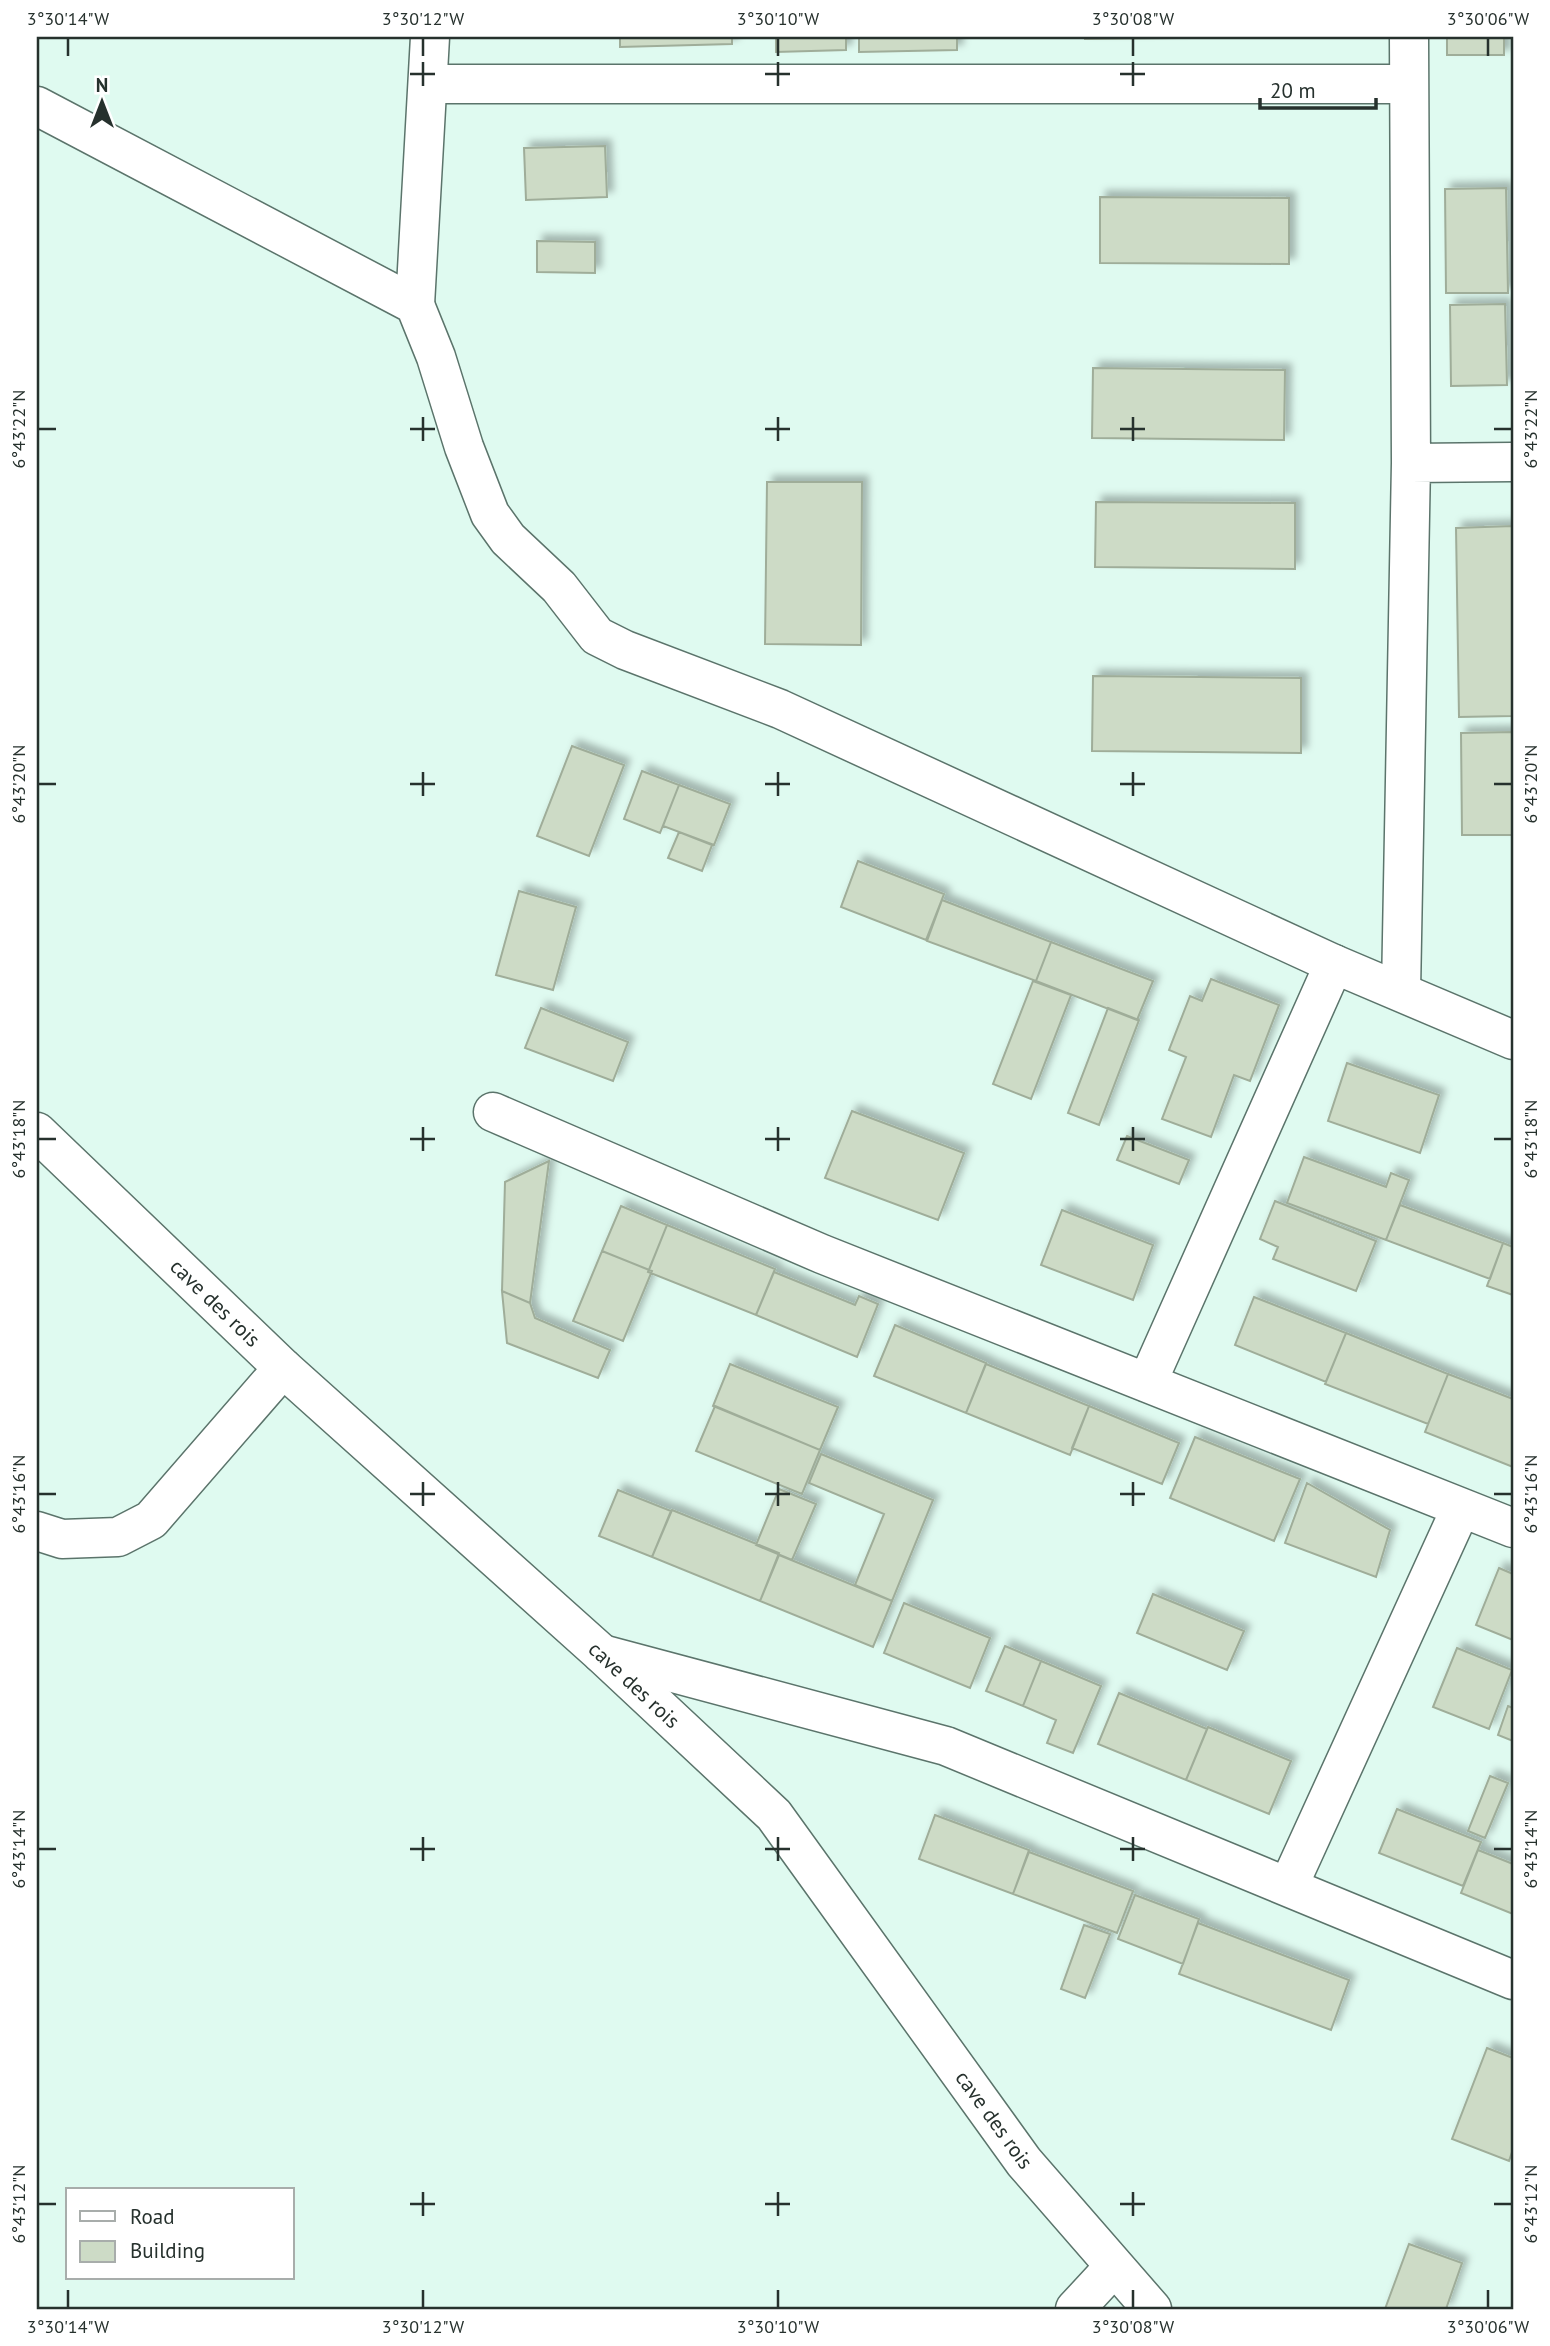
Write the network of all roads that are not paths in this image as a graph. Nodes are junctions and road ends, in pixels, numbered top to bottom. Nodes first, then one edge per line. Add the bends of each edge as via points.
1 (430, 37) edge
2 (1409, 37) edge
3 (429, 84) junction
4 (1409, 84) junction
5 (37, 106) edge
6 (415, 305) junction
7 (1513, 462) edge
8 (1411, 463) junction
9 (1334, 964) junction
10 (1401, 991) junction
11 (1513, 1040) edge
12 (493, 1112) dead end
13 (37, 1132) edge
14 (283, 1368) junction
15 (1147, 1383) junction
16 (1461, 1508) junction
17 (1513, 1528) edge
18 (37, 1531) edge
19 (602, 1654) junction
20 (1288, 1887) junction
21 (1513, 1980) edge
22 (1113, 2268) junction
23 (1075, 2309) edge
24 (1152, 2309) edge

1 - 3 street
2 - 4 street
3 - 4 street
3 - 6 street
4 - 8 street
5 - 6 street
6 - 9 street via 490,514 508,539 559,587 597,636 780,709
7 - 8 street
8 - 10 street
9 - 10 street
9 - 15 street
10 - 11 street
12 - 15 street via 822,1254
13 - 14 street, cave des rois
14 - 18 street via 151,1520 118,1537 62,1539
14 - 19 street, cave des rois
15 - 16 street
16 - 17 street
16 - 20 street
19 - 20 street via 946,1746
19 - 22 street, cave des rois via 774,1815 1024,2162
20 - 21 street
22 - 23 street
22 - 24 street, cave des rois

